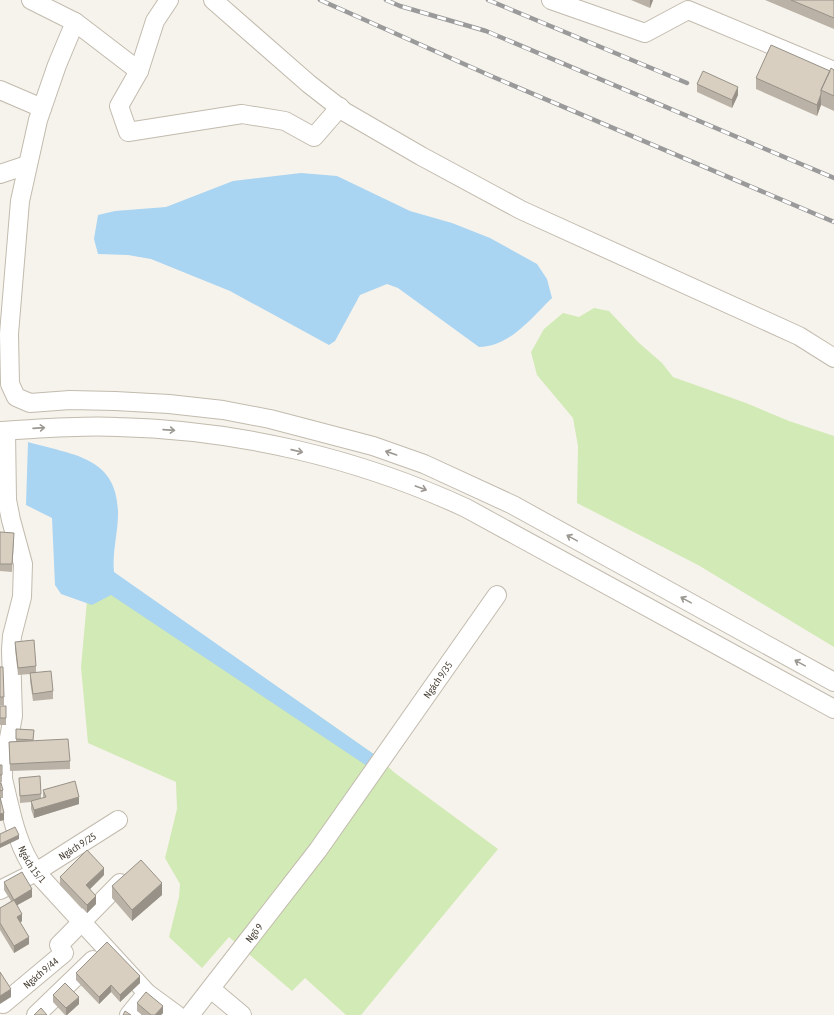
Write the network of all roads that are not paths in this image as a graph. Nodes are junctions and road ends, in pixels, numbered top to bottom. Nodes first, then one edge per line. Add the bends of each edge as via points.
1 (169, 0) edge
2 (213, 0) edge
3 (551, 0) edge
4 (42, 2) edge
5 (75, 22) junction
6 (139, 71) junction
7 (834, 71) edge
8 (0, 90) edge
9 (340, 107) junction
10 (42, 108) junction
11 (28, 165) junction
12 (0, 174) edge
13 (834, 358) edge
14 (226, 411) junction
15 (3, 431) edge
16 (222, 436) junction
17 (5, 519) edge
18 (497, 595) dead end
19 (6, 650) edge
20 (834, 682) edge
21 (834, 709) edge
22 (5, 739) edge
23 (1, 771) edge
24 (118, 820) dead end
25 (318, 850) joint
26 (36, 872) junction
27 (120, 883) edge
28 (0, 890) edge
29 (82, 920) junction
30 (106, 947) junction
31 (211, 989) junction
32 (147, 993) junction
33 (4, 1004) dead end
34 (36, 1015) edge
35 (129, 1015) edge
36 (177, 1015) edge
37 (190, 1015) edge
38 (242, 1015) edge

1 - 6 street via 155,21
2 - 9 street via 309,84
3 - 7 street via 645,34 688,10
4 - 5 street
5 - 6 street
5 - 10 street
6 - 9 street via 119,106 128,132 242,114 285,121 314,137
8 - 10 street
9 - 13 street via 421,156 522,210 799,336
10 - 11 street
11 - 12 street
11 - 14 street via 20,201 9,334 10,384 16,397 30,403 70,400 115,401
14 - 16 street
20 -> 14 street via 513,504 443,473 372,446 277,421
15 -> 16 street via 74,426 118,427
15 - 17 street, Ngách 15/1 via 8,500
16 -> 21 street via 325,457 427,490 517,534
17 - 19 street, Ngách 15/1 via 23,564 22,597
18 - 25 street, Ngách 9/35
19 - 22 street, Ngách 15/1 via 13,716
22 - 23 street, Ngách 15/1
23 - 26 street, Ngách 15/1 via 18,838 26,859
24 - 26 street, Ngách 9/25
25 - 31 street, Ngõ 9
26 - 28 street, Ngách 9/25
26 - 29 street, Ngách 15/1
27 - 29 street
29 - 30 street, Ngách 15/1
29 - 33 street, Ngách 9/44 via 59,945 64,954
30 - 32 street, Ngách 15/1
30 - 34 street
31 - 37 street, Ngõ 9
31 - 38 street
32 - 35 street
32 - 36 street, Ngách 15/1

